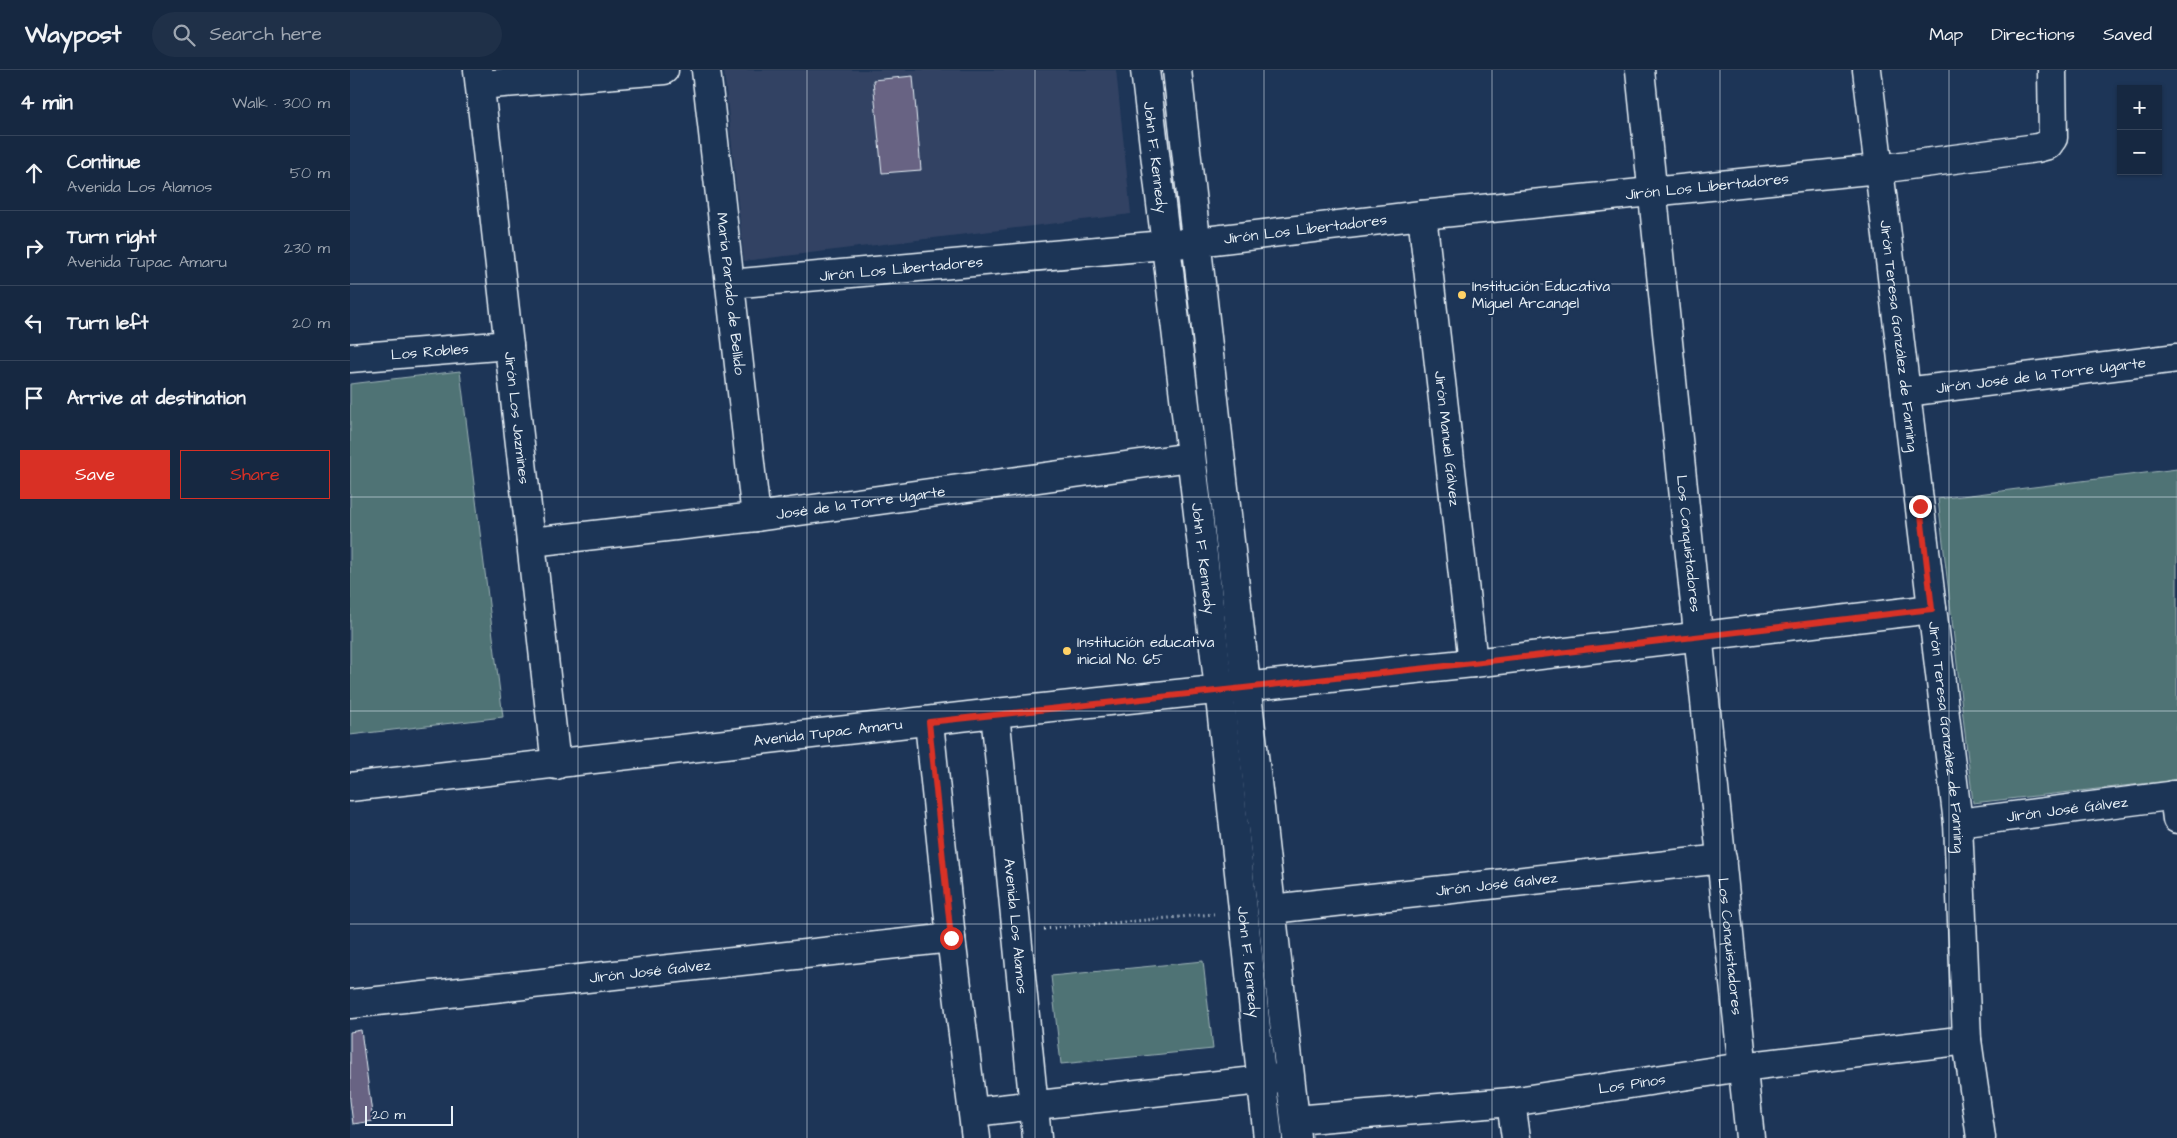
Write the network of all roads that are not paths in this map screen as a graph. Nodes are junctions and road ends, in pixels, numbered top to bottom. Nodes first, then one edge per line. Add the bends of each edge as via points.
1 (664, 70) edge
2 (706, 70) edge
3 (1145, 70) edge
4 (1177, 70) edge
5 (1640, 70) edge
6 (1867, 70) edge
7 (2052, 70) edge
8 (479, 78) edge
9 (1879, 169) junction
10 (1653, 192) junction
11 (1422, 215) junction
12 (1197, 242) junction
13 (1166, 245) junction
14 (730, 284) junction
15 (509, 346) junction
16 (350, 358) edge
17 (2177, 358) edge
18 (1906, 392) junction
19 (1191, 457) junction
20 (756, 517) junction
21 (531, 542) junction
22 (1932, 609) junction
23 (1699, 635) junction
24 (1473, 663) junction
25 (1248, 686) junction
26 (1218, 690) junction
27 (995, 714) junction
28 (929, 722) junction
29 (556, 765) junction
30 (350, 787) edge
31 (2176, 803) edge
32 (1958, 823) junction
33 (1722, 859) junction
34 (1272, 909) junction
35 (951, 938) junction
36 (350, 1004) edge
37 (1967, 1040) junction
38 (1742, 1067) junction
39 (1290, 1077) junction
40 (1262, 1080) junction
41 (1511, 1102) junction
42 (1035, 1105) junction
43 (975, 1125) edge
44 (1296, 1129) edge
45 (1037, 1138) edge
46 (1268, 1138) edge
47 (1516, 1138) edge
48 (1750, 1138) edge
49 (1981, 1138) edge

1 - 8 street
2 - 14 street, María Parado de Bellido
3 - 13 street, John F. Kennedy
4 - 12 street, John F. Kennedy
5 - 10 street, Los Conquistadores
6 - 9 street, Jirón Teresa González de Fanning
7 - 9 street, Jirón Los Libertadores via 2052,138 2048,145
8 - 15 street, Jirón Los Jazmines
9 - 10 street, Jirón Los Libertadores
9 - 18 street, Jirón Teresa González de Fanning
10 - 11 street, Jirón Los Libertadores
10 - 23 street, Los Conquistadores
11 - 12 street, Jirón Los Libertadores
11 - 24 street, Jirón Manuel Gálvez
12 - 13 street, Jirón Los Libertadores
12 - 25 street, John F. Kennedy
13 - 14 street, Jirón Los Libertadores
13 - 19 street, John F. Kennedy
14 - 20 street, María Parado de Bellido
15 - 16 street, Los Robles
15 - 21 street, Jirón Los Jazmines
17 - 18 street, Jirón José de la Torre Ugarte
18 - 22 street, Jirón Teresa González de Fanning
19 - 20 street, José de la Torre Ugarte
19 - 26 street, John F. Kennedy
20 - 21 street, José de la Torre Ugarte
21 - 29 street, Jirón Los Jazmines
22 - 23 street, Avenida Tupac Amaru
22 - 32 street, Jirón Teresa González de Fanning
23 - 24 street, Avenida Tupac Amaru
23 - 33 street, Los Conquistadores
24 - 25 street, Avenida Tupac Amaru
25 - 26 street, Avenida Tupac Amaru
25 - 34 street, John F. Kennedy
26 - 27 street, Avenida Tupac Amaru
26 - 40 street, John F. Kennedy
27 - 28 street, Avenida Tupac Amaru
27 - 42 street, Avenida Los Alamos
28 - 29 street, Avenida Tupac Amaru
28 - 35 street
29 - 30 street, Avenida Tupac Amaru
31 - 32 street, Jirón José Gálvez
32 - 37 street, Jirón Teresa González de Fanning
33 - 34 street, Jirón José Galvez
33 - 38 street, Los Conquistadores
34 - 39 street, John F. Kennedy
35 - 36 street, Jirón José Galvez
35 - 43 street
37 - 38 street, Los Pinos
37 - 49 street, Jirón Teresa González de Fanning
38 - 41 street, Los Pinos
38 - 48 street, Los Conquistadores
39 - 40 street
39 - 44 street, John F. Kennedy
40 - 42 street
40 - 46 street, John F. Kennedy
41 - 44 street, Los Pinos
41 - 47 street
42 - 43 street
42 - 45 street, Avenida Los Alamos

